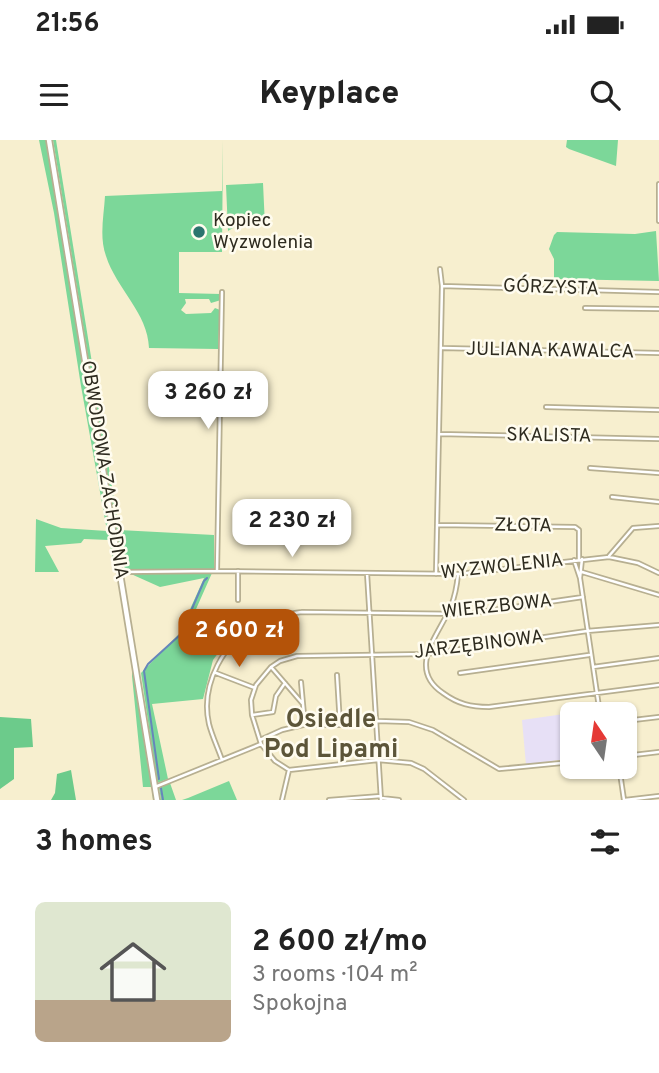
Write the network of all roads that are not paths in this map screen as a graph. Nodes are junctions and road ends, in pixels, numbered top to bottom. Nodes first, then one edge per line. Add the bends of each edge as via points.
1 (50, 140) edge
2 (659, 184) edge
3 (659, 221) edge
4 (440, 269) dead end
5 (442, 286) junction
6 (222, 292) dead end
7 (659, 292) edge
8 (585, 308) dead end
9 (659, 309) edge
10 (441, 348) junction
11 (659, 353) edge
12 (546, 407) dead end
13 (659, 410) edge
14 (439, 434) junction
15 (659, 439) edge
16 (590, 468) dead end
17 (659, 473) edge
18 (612, 497) dead end
19 (659, 502) edge
20 (436, 525) junction
21 (659, 526) edge
22 (609, 557) junction
23 (581, 559) junction
24 (574, 560) junction
25 (217, 571) junction
26 (238, 571) junction
27 (121, 572) junction
28 (582, 572) junction
29 (367, 573) junction
30 (659, 573) edge
31 (436, 574) junction
32 (458, 574) junction
33 (580, 578) junction
34 (659, 595) edge
35 (583, 597) junction
36 (238, 600) dead end
37 (369, 612) junction
38 (447, 615) junction
39 (659, 625) edge
40 (587, 631) junction
41 (426, 654) junction
42 (590, 654) junction
43 (372, 655) junction
44 (659, 658) edge
45 (271, 667) junction
46 (592, 667) junction
47 (215, 672) junction
48 (460, 673) dead end
49 (337, 675) dead end
50 (301, 682) dead end
51 (285, 683) junction
52 (659, 685) edge
53 (255, 688) junction
54 (596, 693) junction
55 (598, 702) edge
56 (303, 704) junction
57 (251, 715) junction
58 (659, 717) edge
59 (637, 720) edge
60 (376, 722) junction
61 (340, 725) junction
62 (305, 727) junction
63 (260, 742) junction
64 (659, 752) edge
65 (637, 755) edge
66 (222, 760) junction
67 (378, 760) junction
68 (560, 763) edge
69 (289, 770) junction
70 (621, 779) edge
71 (155, 787) junction
72 (659, 796) edge
73 (381, 798) edge
74 (645, 799) edge
75 (158, 800) edge
76 (282, 800) edge
77 (329, 800) edge
78 (399, 800) edge
79 (464, 800) edge
80 (624, 800) edge

1 - 27 main road, OBWODOWA ZACHODNIA
2 - 3 street
4 - 5 street
5 - 7 street, GÓRZYSTA
5 - 10 street
6 - 25 street
8 - 9 street
10 - 11 street, JULIANA KAWALCA
10 - 14 street
12 - 13 street
14 - 15 street, SKALISTA
14 - 20 street
16 - 17 street
18 - 19 street
20 - 23 street, ZŁOTA via 575,527
20 - 31 street
21 - 22 street via 633,528
22 - 23 street, WYZWOLENIA
22 - 30 street, WYZWOLENIA
23 - 24 street, WYZWOLENIA
23 - 28 street
24 - 32 street, WYZWOLENIA
24 - 33 street
25 - 26 street, WYZWOLENIA
25 - 27 street, WYZWOLENIA
26 - 29 street, WYZWOLENIA
26 - 36 street
27 - 71 main road, OBWODOWA ZACHODNIA
28 - 33 street
28 - 34 street
29 - 31 street, WYZWOLENIA
29 - 37 street
31 - 32 street, WYZWOLENIA
32 - 38 street
33 - 35 street
35 - 38 street, WIERZBOWA
35 - 40 street
37 - 38 street, WIERZBOWA
37 - 43 street
37 - 47 street, WIERZBOWA via 302,612 259,623 231,645
38 - 41 street
39 - 40 street, JARZĘBINOWA
40 - 41 street, JARZĘBINOWA
40 - 42 street
41 - 43 street, JARZĘBINOWA
41 - 54 street via 428,674 436,689 468,706
42 - 46 street
42 - 48 street
43 - 45 street, JARZĘBINOWA via 296,656
43 - 60 street
44 - 46 street
45 - 51 street
45 - 53 street
46 - 54 street
47 - 53 street
47 - 66 street via 207,695 209,723
49 - 61 street
50 - 56 street
51 - 56 street
51 - 57 street via 273,712
52 - 54 street
53 - 57 street
54 - 55 street
56 - 62 street
57 - 63 street
58 - 59 street
60 - 61 street
60 - 67 street
60 - 68 street via 423,725 499,769
61 - 62 street
62 - 63 street via 282,730
63 - 66 street
63 - 69 street
64 - 65 street
66 - 71 street
67 - 69 street
67 - 73 street
67 - 79 street via 424,769
69 - 76 street
70 - 80 street
71 - 75 main road, OBWODOWA ZACHODNIA
72 - 74 street
73 - 77 street
73 - 78 street
74 - 80 street

